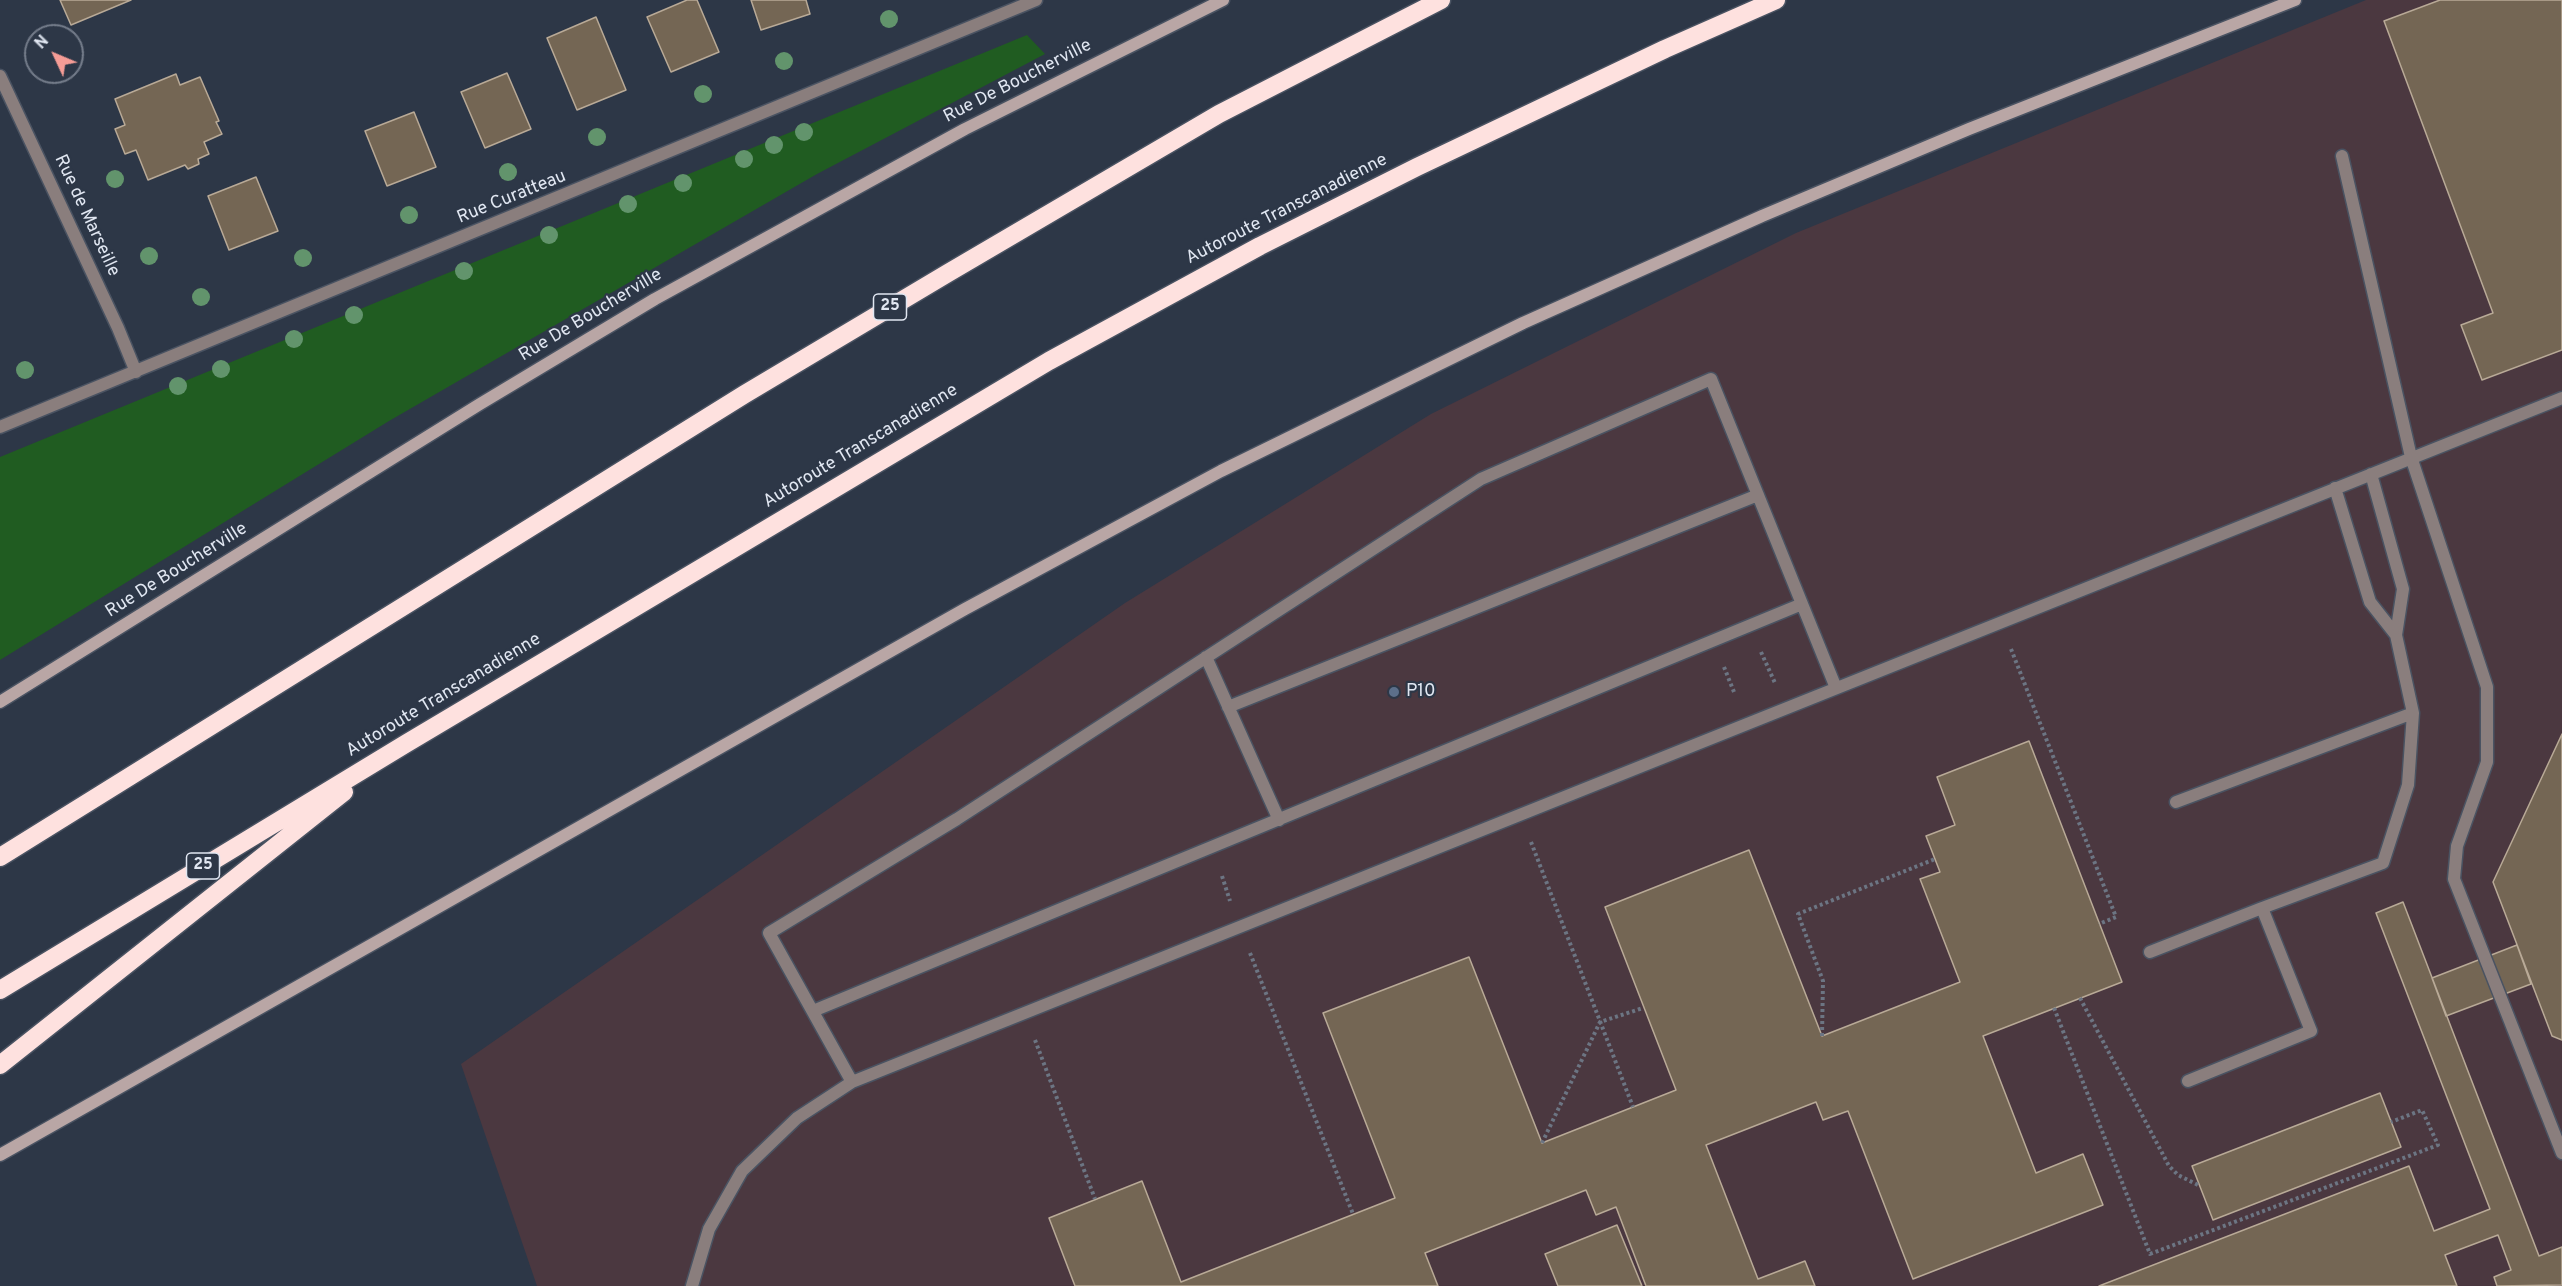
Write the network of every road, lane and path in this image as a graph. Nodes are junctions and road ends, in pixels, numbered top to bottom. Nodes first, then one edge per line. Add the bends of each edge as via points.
1 (1036, 0) edge
2 (1223, 0) edge
3 (1441, 0) edge
4 (1776, 0) edge
5 (2295, 0) edge
6 (0, 76) edge
7 (2342, 156) dead end
8 (136, 372) junction
9 (2562, 398) edge
10 (0, 427) edge
11 (2411, 458) junction
12 (2371, 474) junction
13 (2335, 488) junction
14 (1758, 495) junction
15 (1802, 604) junction
16 (2396, 635) junction
17 (2010, 646) dead end
18 (1752, 656) dead end
19 (1206, 657) junction
20 (1733, 663) dead end
21 (1775, 683) dead end
22 (1836, 688) junction
23 (1734, 692) dead end
24 (0, 702) edge
25 (1228, 707) junction
26 (2413, 713) junction
27 (407, 743) junction
28 (2176, 802) dead end
29 (1279, 820) junction
30 (1528, 837) dead end
31 (0, 856) edge
32 (1935, 859) dead end
33 (1230, 873) dead end
34 (1232, 905) dead end
35 (2262, 908) junction
36 (2099, 924) dead end
37 (1250, 951) dead end
38 (2150, 952) dead end
39 (0, 990) edge
40 (2080, 998) dead end
41 (1642, 1008) dead end
42 (2054, 1008) dead end
43 (813, 1011) junction
44 (1025, 1012) junction
45 (1600, 1022) junction
46 (1822, 1036) dead end
47 (0, 1065) edge
48 (2188, 1081) dead end
49 (852, 1082) junction
50 (1633, 1107) dead end
51 (2391, 1122) dead end
52 (2556, 1128) edge
53 (1542, 1143) dead end
54 (2562, 1153) edge
55 (0, 1155) edge
56 (2200, 1186) dead end
57 (1095, 1199) dead end
58 (1353, 1215) dead end
59 (692, 1286) edge

1 - 8 street, Rue Curatteau
2 - 24 main road, Rue De Boucherville via 975,124 655,299
3 - 31 highway, 25 via 1220,114 937,279
4 - 27 highway, Autoroute Transcanadienne / 25 via 1507,122 1124,319 991,394
5 - 55 main road via 1762,216 1523,323 1221,471 965,609
6 - 8 street, Rue de Marseille
7 - 11 street
8 - 10 street, Rue Curatteau
9 - 11 street
11 - 12 street
11 - 52 street via 2487,687 2487,762 2457,846 2454,879
12 - 13 street
12 - 16 street via 2403,589
13 - 16 street via 2370,602
13 - 22 street
14 - 15 street
14 - 19 street via 1711,379 1481,479
14 - 25 street
15 - 22 street
15 - 29 street
16 - 26 street
17 - 36 path via 2116,917
18 - 21 path via 1761,652
19 - 25 street
19 - 43 street via 957,819 769,933
20 - 23 path via 1724,667
22 - 44 street
25 - 29 street
26 - 28 street
26 - 35 street via 2409,785 2383,863
27 - 39 highway, Autoroute Transcanadienne / 25
27 - 47 highway
29 - 43 street
30 - 45 path
32 - 46 path via 1798,914 1823,981
33 - 34 path via 1220,876
35 - 38 street
35 - 48 street via 2310,1031
37 - 58 path
40 - 56 path via 2169,1166
41 - 45 path
42 - 51 path via 2150,1254 2438,1145 2422,1110
43 - 49 street
44 - 49 street
44 - 57 path
45 - 50 path
45 - 53 path
49 - 59 street via 797,1118 742,1172 709,1229
52 - 54 street

